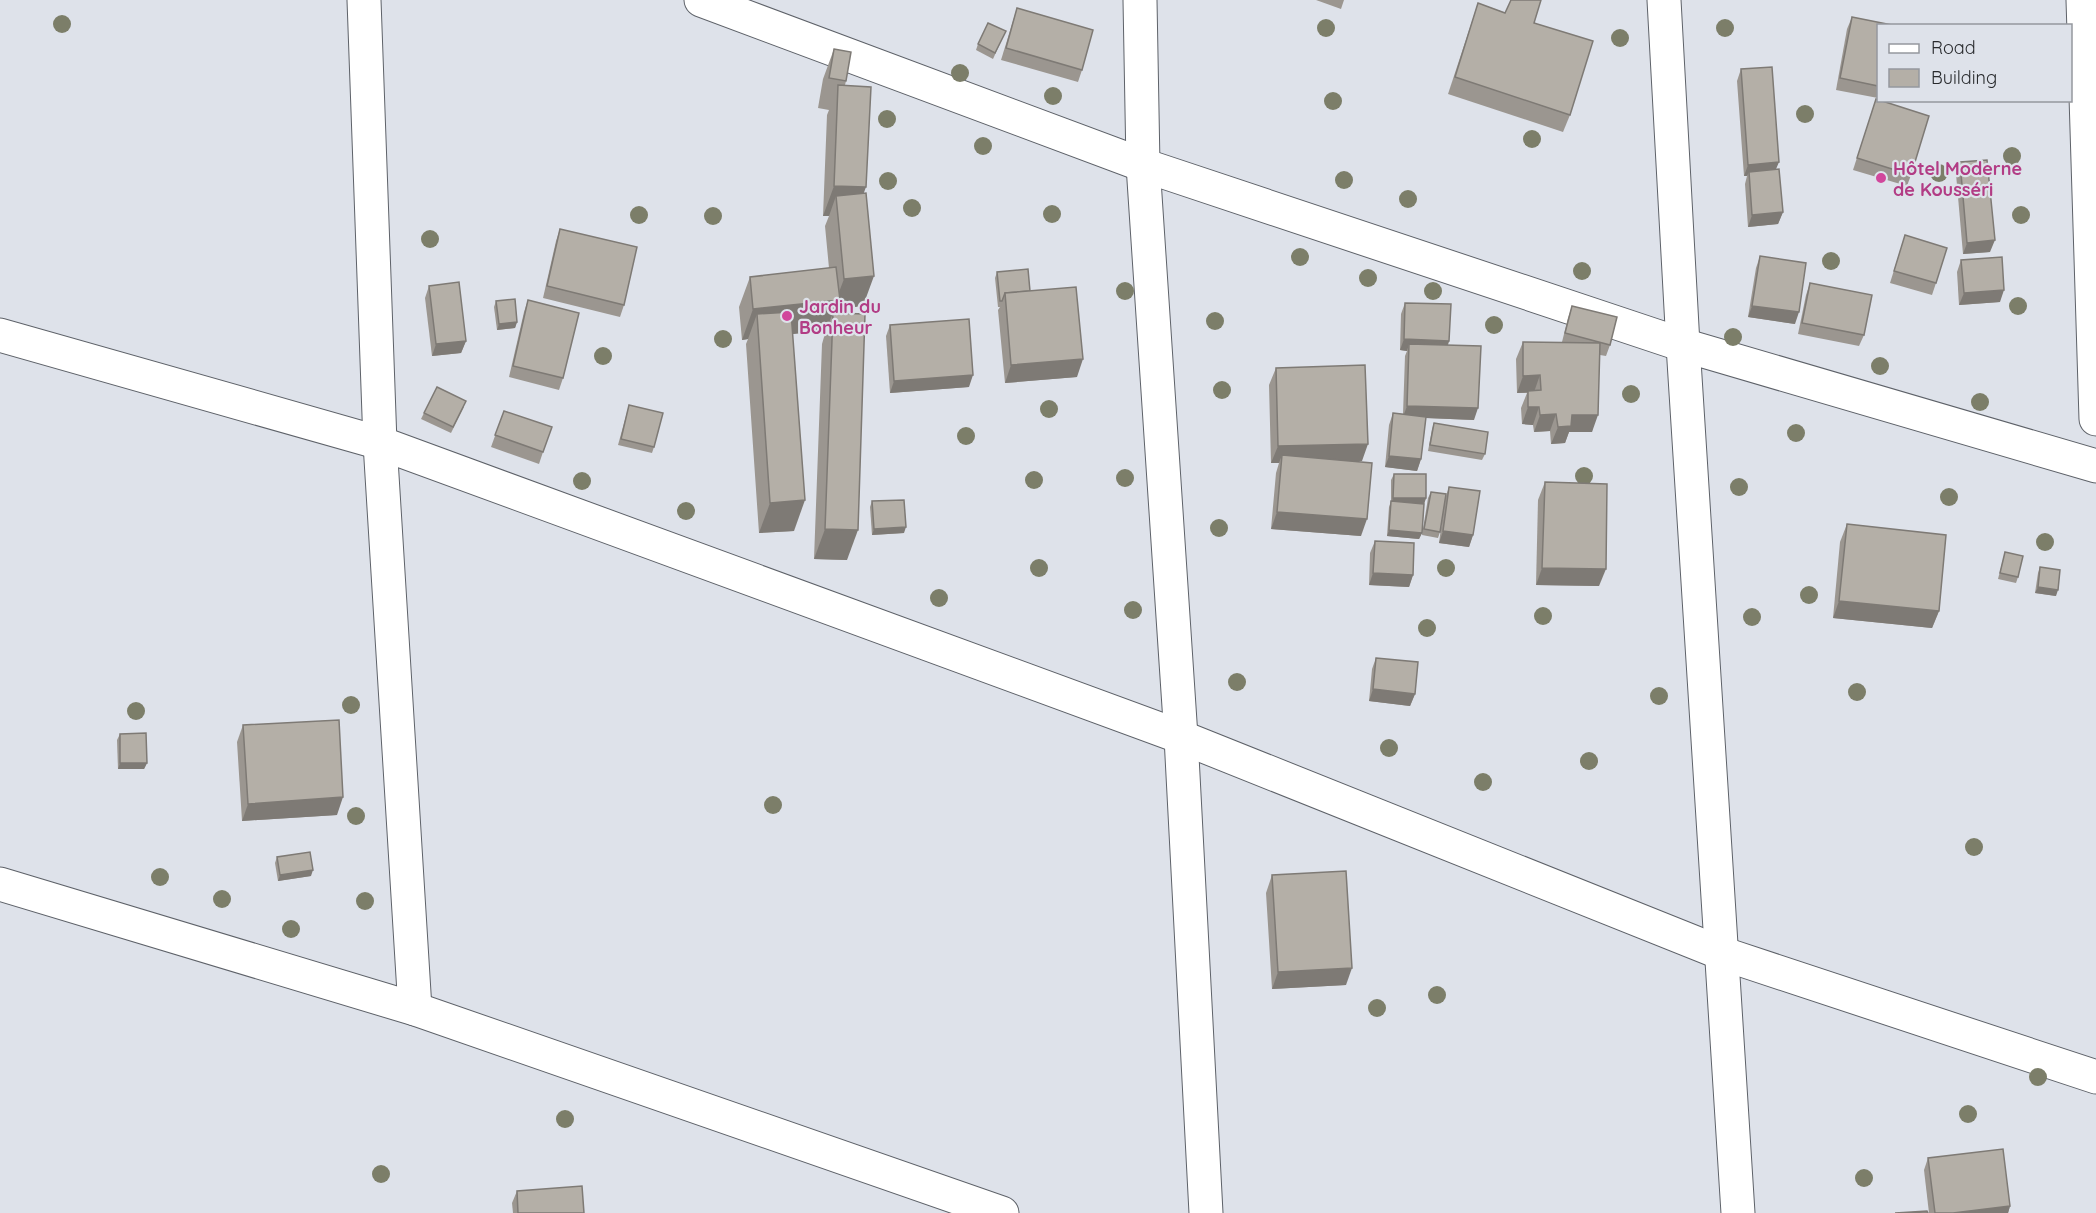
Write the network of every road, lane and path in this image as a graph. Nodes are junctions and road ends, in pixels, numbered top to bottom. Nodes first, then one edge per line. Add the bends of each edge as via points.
1 (364, 0) edge
2 (701, 0) edge
3 (1140, 0) edge
4 (1664, 0) edge
5 (2083, 0) edge
6 (1143, 165) junction
7 (0, 335) edge
8 (1683, 345) junction
9 (2096, 419) edge
10 (380, 442) junction
11 (2096, 466) edge
12 (1181, 737) junction
13 (0, 884) edge
14 (1720, 953) junction
15 (415, 1009) junction
16 (2096, 1077) edge
17 (1002, 1213) edge
18 (1206, 1213) edge
19 (1738, 1213) edge

1 - 10 street
2 - 6 street
3 - 6 street
4 - 8 street
5 - 9 street
6 - 8 street
6 - 12 street
7 - 10 street
8 - 11 street
8 - 14 street
10 - 12 street
10 - 15 street
12 - 14 street
12 - 18 street
13 - 15 street
14 - 16 street
14 - 19 street
15 - 17 street

